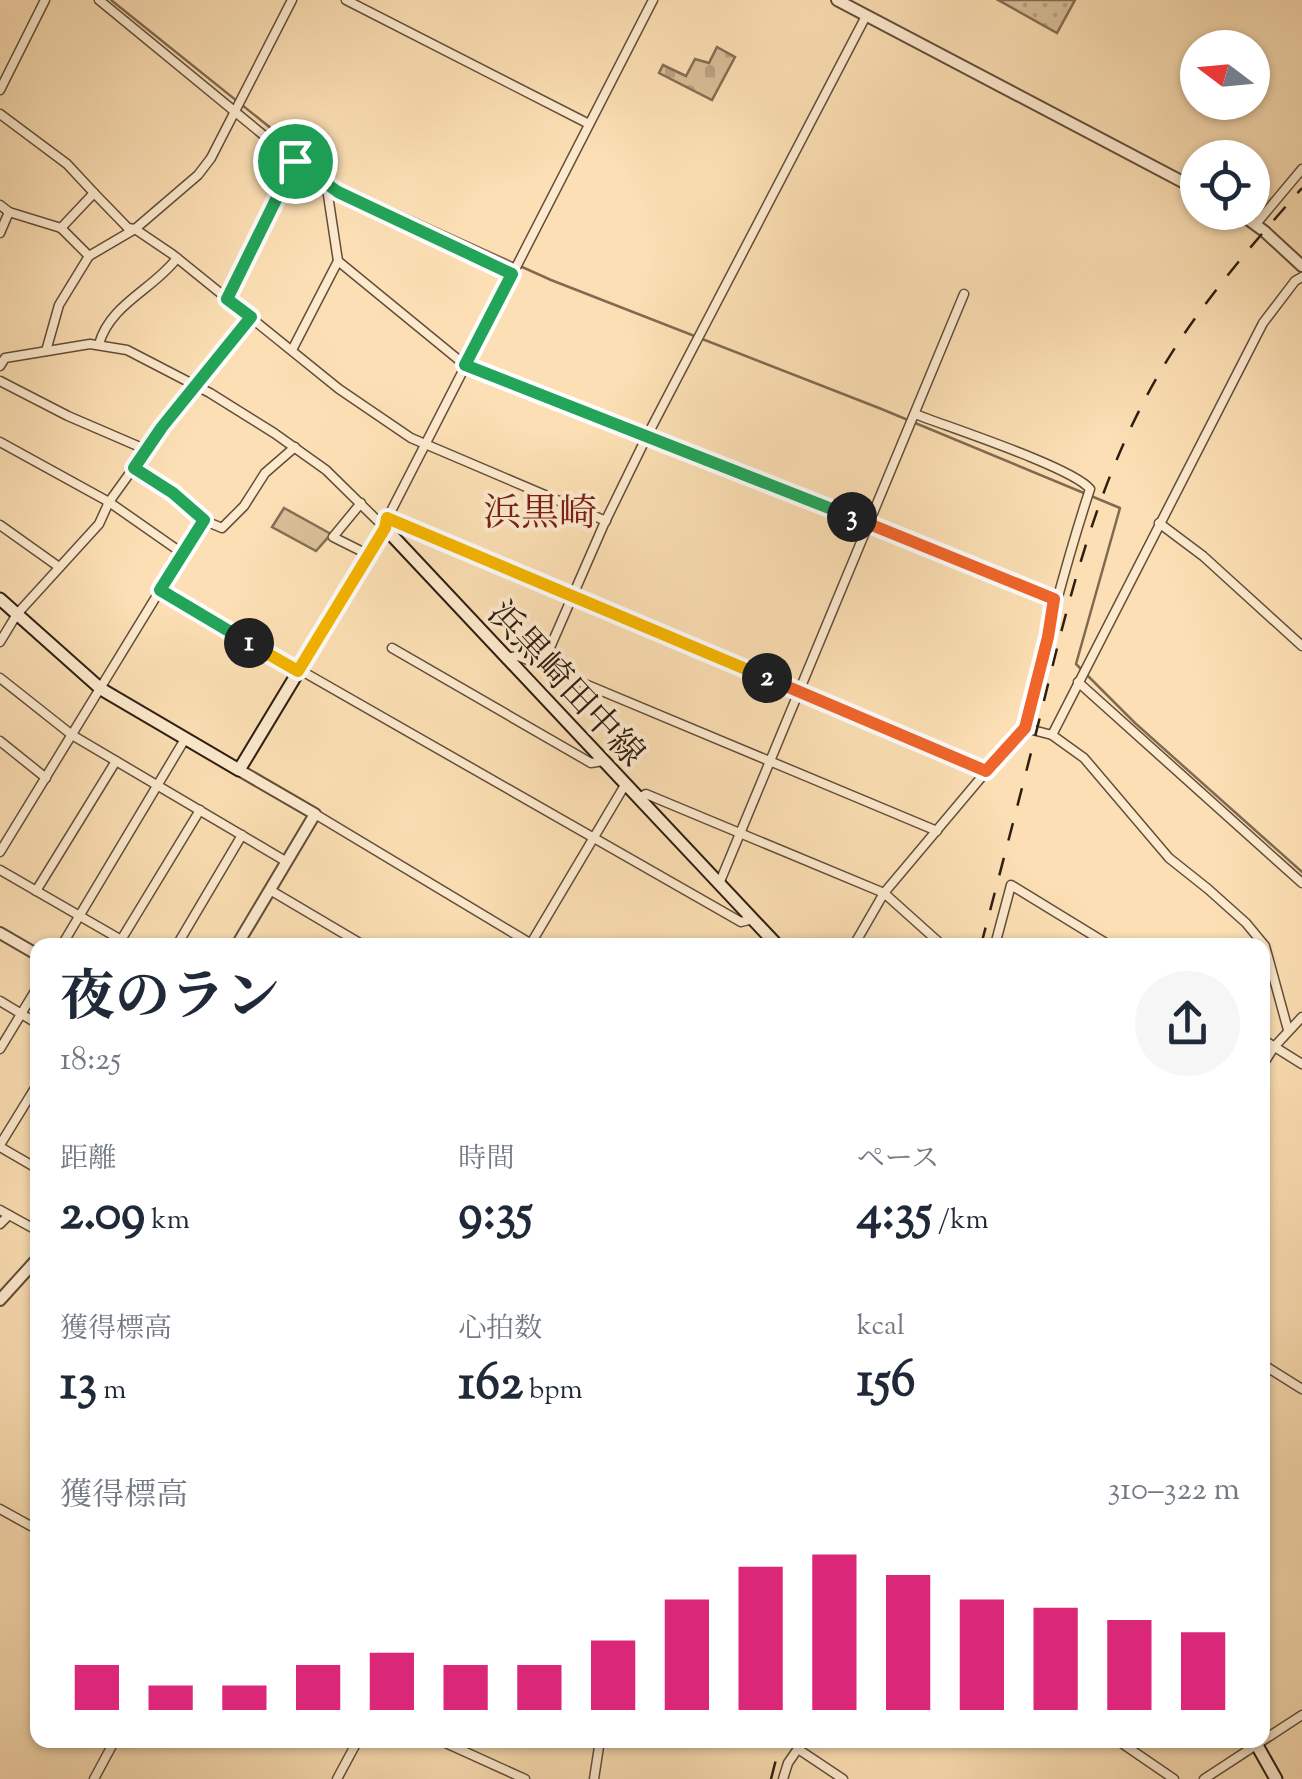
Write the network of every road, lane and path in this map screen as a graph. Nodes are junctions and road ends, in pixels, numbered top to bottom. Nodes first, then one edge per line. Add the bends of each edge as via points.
1 (45, 0) edge
2 (99, 0) edge
3 (292, 0) edge
4 (346, 0) edge
5 (653, 0) edge
6 (838, 0) edge
7 (866, 16) junction
8 (0, 90) edge
9 (235, 110) junction
10 (0, 114) edge
11 (589, 124) junction
12 (295, 161) junction
13 (1302, 169) edge
14 (1180, 181) edge
15 (326, 182) junction
16 (94, 193) junction
17 (0, 204) edge
18 (1270, 207) edge
19 (9, 212) junction
20 (61, 228) junction
21 (135, 229) junction
22 (1263, 230) edge
23 (0, 233) edge
24 (90, 256) junction
25 (177, 258) junction
26 (338, 261) junction
27 (1302, 266) edge
28 (512, 274) junction
29 (1302, 277) edge
30 (964, 294) dead end
31 (227, 299) junction
32 (251, 317) junction
33 (100, 344) junction
34 (46, 350) junction
35 (292, 350) junction
36 (2, 360) edge
37 (465, 365) junction
38 (0, 381) edge
39 (196, 386) junction
40 (915, 414) junction
41 (647, 436) junction
42 (0, 442) edge
43 (424, 445) junction
44 (294, 447) junction
45 (147, 450) junction
46 (134, 468) junction
47 (110, 502) junction
48 (361, 503) junction
49 (204, 520) junction
50 (606, 521) junction
51 (386, 523) junction
52 (1159, 523) junction
53 (869, 524) junction
54 (0, 525) edge
55 (182, 552) junction
56 (369, 555) junction
57 (59, 567) junction
58 (160, 590) junction
59 (573, 596) junction
60 (0, 599) edge
61 (1054, 599) junction
62 (18, 614) junction
63 (0, 642) edge
64 (1302, 646) edge
65 (392, 648) dead end
66 (506, 658) junction
67 (542, 666) junction
68 (298, 671) junction
69 (0, 678) edge
70 (1078, 682) junction
71 (101, 689) junction
72 (800, 691) junction
73 (1025, 728) junction
74 (72, 735) junction
75 (1052, 735) junction
76 (185, 740) junction
77 (0, 741) edge
78 (116, 761) junction
79 (770, 761) junction
80 (603, 762) junction
81 (239, 770) junction
82 (986, 771) junction
83 (46, 778) junction
84 (158, 785) junction
85 (625, 786) junction
86 (638, 798) junction
87 (200, 810) junction
88 (315, 814) junction
89 (936, 831) junction
90 (740, 834) junction
91 (242, 835) junction
92 (594, 838) junction
93 (0, 852) edge
94 (287, 862) junction
95 (0, 870) edge
96 (1302, 882) edge
97 (719, 884) junction
98 (270, 890) junction
99 (36, 891) junction
100 (884, 893) junction
101 (80, 916) junction
102 (753, 919) junction
103 (0, 933) edge
104 (66, 938) edge
105 (118, 938) edge
106 (127, 938) edge
107 (180, 938) edge
108 (241, 938) edge
109 (350, 938) edge
110 (520, 938) edge
111 (536, 938) edge
112 (771, 938) edge
113 (858, 938) edge
114 (934, 938) edge
115 (997, 938) edge
116 (1097, 938) edge
117 (1258, 938) edge
118 (30, 951) edge
119 (1270, 967) edge
120 (30, 999) edge
121 (0, 1002) edge
122 (21, 1014) junction
123 (1302, 1017) edge
124 (30, 1019) edge
125 (1288, 1030) junction
126 (1270, 1044) edge
127 (1274, 1047) junction
128 (0, 1049) edge
129 (1270, 1053) edge
130 (1302, 1064) edge
131 (30, 1095) edge
132 (0, 1146) edge
133 (30, 1164) edge
134 (4, 1212) edge
135 (0, 1224) edge
136 (30, 1227) edge
137 (30, 1267) edge
138 (0, 1300) edge
139 (1270, 1369) edge
140 (1302, 1389) edge
141 (0, 1509) edge
142 (30, 1526) edge
143 (1302, 1715) edge
144 (1270, 1734) edge
145 (111, 1748) edge
146 (354, 1748) edge
147 (457, 1748) edge
148 (599, 1748) edge
149 (1129, 1748) edge
150 (1248, 1748) edge
151 (1258, 1748) edge
152 (798, 1749) joint
153 (94, 1779) edge
154 (337, 1779) edge
155 (525, 1779) edge
156 (594, 1779) edge
157 (783, 1779) edge
158 (843, 1779) edge
159 (1174, 1779) edge
160 (1204, 1779) edge
161 (1276, 1779) edge

1 - 8 street
2 - 9 street
3 - 9 street
4 - 11 street
5 - 11 street
6 - 7 street
7 - 14 street
7 - 41 street
9 - 12 street
9 - 21 street via 198,175
10 - 16 street
11 - 28 street
12 - 15 street
12 - 31 street
13 - 18 street
15 - 26 street
15 - 28 street
16 - 20 street
16 - 21 street
17 - 19 street
19 - 20 street
19 - 23 street
20 - 24 street
21 - 24 street
21 - 25 street
22 - 27 street
24 - 34 street via 58,306
25 - 31 street
25 - 33 street via 116,314
26 - 35 street
26 - 37 street
28 - 37 street
29 - 52 street via 1263,324
30 - 40 street
31 - 32 street
32 - 35 street
32 - 39 street
33 - 34 street
33 - 39 street via 127,350
34 - 36 street
35 - 43 street
37 - 41 street
37 - 43 street
38 - 45 street
39 - 44 street
39 - 45 street
40 - 53 street
40 - 61 street via 1036,460 1090,489
41 - 50 street
41 - 53 street
42 - 47 street
43 - 50 street
43 - 51 street
44 - 48 street
44 - 49 street via 222,528
45 - 46 street
46 - 47 street
46 - 49 street
47 - 55 street
47 - 57 street
48 - 51 street
48 - 56 street via 333,537
49 - 55 street
50 - 59 street
51 - 56 main road
51 - 59 street
51 - 66 main road, 浜黒崎田中線
52 - 64 street
52 - 70 street
53 - 61 street
53 - 72 street
54 - 57 street
55 - 58 street
56 - 68 main road
57 - 62 street
58 - 68 street
58 - 71 street
59 - 67 street
59 - 72 street
60 - 62 main road
61 - 73 street
62 - 63 street
62 - 71 main road
65 - 80 street via 591,762
66 - 67 street
66 - 80 main road, 浜黒崎田中線
67 - 79 street
68 - 81 main road
68 - 92 street
69 - 74 street
70 - 75 street
70 - 96 street
71 - 74 street
71 - 76 main road
72 - 79 street
72 - 82 street
73 - 75 street
73 - 82 street
74 - 78 street
74 - 83 street
75 - 117 street via 1084,758 1169,858
76 - 81 main road
76 - 84 street
77 - 83 street
78 - 84 street
78 - 99 street
79 - 89 street
79 - 90 street
80 - 85 main road, 浜黒崎田中線
81 - 88 street
82 - 89 street
83 - 93 street
84 - 87 street
84 - 101 street
85 - 86 main road, 浜黒崎田中線
85 - 92 street
86 - 90 street via 646,794
86 - 97 main road, 浜黒崎田中線
87 - 91 street
87 - 106 street
88 - 94 street
88 - 110 street
89 - 100 street
90 - 97 street
90 - 100 street
91 - 94 street
91 - 107 street
92 - 102 street via 741,922
92 - 111 street
94 - 98 street
95 - 99 street
97 - 102 main road, 浜黒崎田中線
98 - 108 street
98 - 109 street
99 - 101 street
100 - 113 street
100 - 114 street
101 - 104 street
101 - 105 street
102 - 112 main road, 浜黒崎田中線
103 - 118 street
115 - 116 street via 1011,886
119 - 125 street
120 - 122 street
121 - 122 street
122 - 124 street
122 - 128 street
123 - 125 street
125 - 127 street
126 - 127 street
127 - 129 street
127 - 130 street
131 - 132 street
132 - 133 street
134 - 135 street
134 - 136 street
137 - 138 street
139 - 140 street
141 - 142 street
143 - 144 street
145 - 153 street
146 - 154 street
147 - 155 street
148 - 156 street
149 - 159 street
150 - 160 street
151 - 161 main road
152 - 157 street
152 - 158 street

